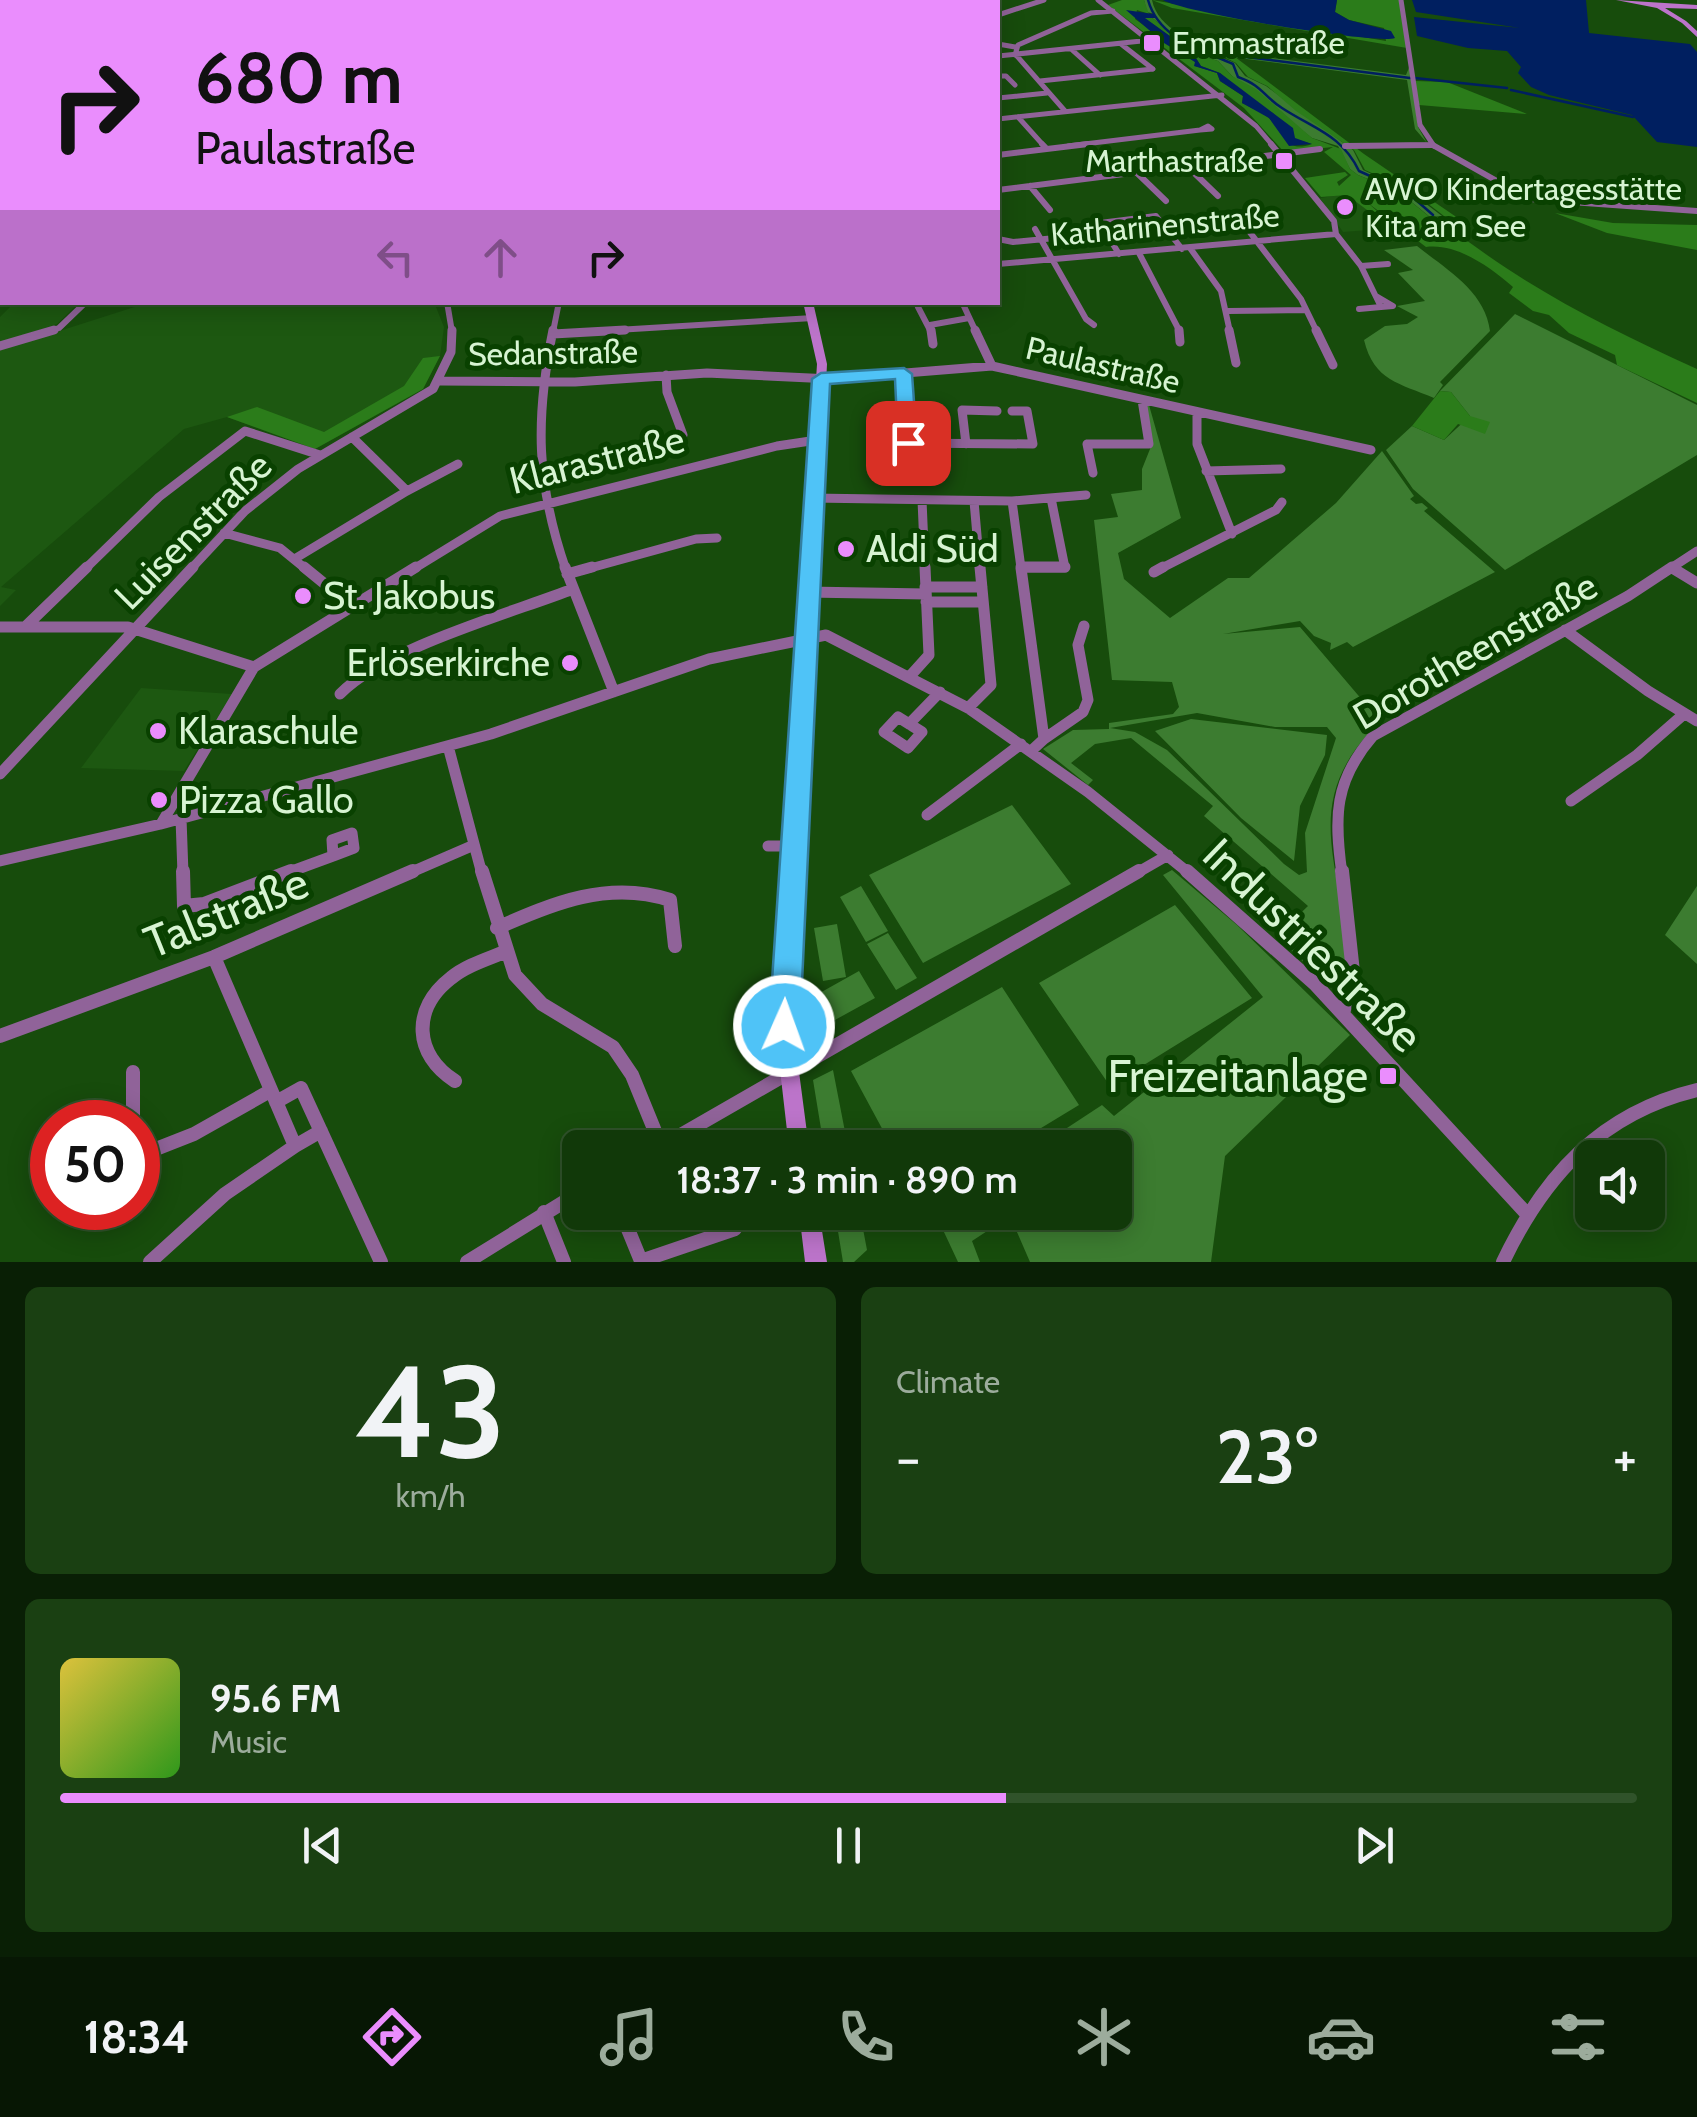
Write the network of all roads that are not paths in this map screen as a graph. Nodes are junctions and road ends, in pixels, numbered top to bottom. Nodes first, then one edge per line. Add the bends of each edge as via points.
1 (1044, 0) edge
2 (1098, 0) edge
3 (1402, 0) edge
4 (1620, 0) edge
5 (1654, 6) junction
6 (1697, 7) edge
7 (1113, 11) junction
8 (1000, 14) edge
9 (1697, 35) edge
10 (1151, 40) junction
11 (1122, 44) junction
12 (1000, 45) edge
13 (1071, 49) junction
14 (1015, 51) junction
15 (1000, 55) edge
16 (1100, 75) junction
17 (1000, 76) edge
18 (1040, 81) junction
19 (1015, 85) dead end
20 (1047, 93) junction
21 (1222, 95) junction
22 (1000, 98) edge
23 (1065, 111) junction
24 (1018, 117) junction
25 (1000, 119) edge
26 (1200, 130) dead end
27 (1432, 145) junction
28 (1344, 146) dead end
29 (1045, 147) junction
30 (1320, 149) dead end
31 (1282, 154) junction
32 (1000, 155) edge
33 (1187, 166) junction
34 (1137, 172) junction
35 (1030, 186) junction
36 (1000, 190) edge
37 (1218, 196) dead end
38 (1166, 201) dead end
39 (1050, 210) dead end
40 (1697, 212) edge
41 (1270, 217) dead end
42 (1242, 222) junction
43 (1201, 225) dead end
44 (1034, 229) dead end
45 (1336, 234) junction
46 (1066, 237) dead end
47 (1000, 239) edge
48 (1040, 240) junction
49 (1260, 243) junction
50 (1186, 248) junction
51 (1139, 252) junction
52 (1118, 254) junction
53 (1053, 260) junction
54 (1000, 264) edge
55 (1388, 264) dead end
56 (1362, 266) junction
57 (83, 305) edge
58 (448, 305) edge
59 (558, 305) edge
60 (809, 305) edge
61 (963, 305) edge
62 (918, 306) dead end
63 (1359, 309) dead end
64 (1306, 310) junction
65 (1228, 311) junction
66 (813, 318) junction
67 (969, 318) junction
68 (1094, 324) dead end
69 (930, 326) junction
70 (553, 334) junction
71 (1180, 342) dead end
72 (933, 344) dead end
73 (0, 346) edge
74 (1236, 363) dead end
75 (1333, 365) dead end
76 (992, 366) junction
77 (904, 374) junction
78 (666, 376) junction
79 (821, 379) junction
80 (440, 381) junction
81 (543, 382) junction
82 (1142, 400) junction
83 (997, 410) dead end
84 (1012, 411) dead end
85 (1197, 412) junction
86 (352, 437) junction
87 (669, 438) dead end
88 (817, 440) junction
89 (966, 444) junction
90 (1371, 450) dead end
91 (320, 455) junction
92 (458, 464) dead end
93 (1281, 469) dead end
94 (1206, 470) junction
95 (1093, 473) dead end
96 (408, 491) junction
97 (1086, 495) dead end
98 (812, 498) junction
99 (1052, 498) junction
100 (922, 500) junction
101 (974, 501) junction
102 (1012, 501) junction
103 (548, 502) junction
104 (1282, 502) dead end
105 (224, 533) junction
106 (1232, 534) junction
107 (716, 538) dead end
108 (1697, 552) edge
109 (296, 558) junction
110 (1020, 568) junction
111 (1674, 568) junction
112 (1154, 572) dead end
113 (567, 574) junction
114 (1697, 582) edge
115 (982, 587) junction
116 (573, 588) junction
117 (807, 592) junction
118 (926, 594) junction
119 (983, 602) junction
120 (353, 607) junction
121 (1084, 626) dead end
122 (25, 627) junction
123 (0, 628) edge
124 (1565, 630) junction
125 (134, 631) junction
126 (804, 637) junction
127 (254, 667) junction
128 (911, 675) junction
129 (614, 692) junction
130 (940, 692) junction
131 (340, 694) dead end
132 (968, 708) junction
133 (1684, 714) junction
134 (1697, 721) edge
135 (910, 724) dead end
136 (1044, 739) junction
137 (448, 746) junction
138 (1026, 748) junction
139 (0, 774) edge
140 (1572, 802) dead end
141 (927, 815) dead end
142 (181, 818) junction
143 (161, 824) junction
144 (474, 845) junction
145 (768, 846) dead end
146 (792, 846) junction
147 (1168, 855) junction
148 (333, 856) dead end
149 (0, 862) edge
150 (496, 928) junction
151 (675, 946) dead end
152 (506, 951) junction
153 (214, 957) junction
154 (1343, 1014) junction
155 (0, 1036) edge
156 (134, 1072) dead end
157 (789, 1075) junction
158 (454, 1081) dead end
159 (1697, 1090) edge
160 (273, 1096) junction
161 (133, 1100) edge
162 (653, 1130) edge
163 (690, 1130) edge
164 (797, 1130) edge
165 (321, 1131) junction
166 (295, 1146) junction
167 (160, 1147) edge
168 (562, 1202) edge
169 (544, 1212) junction
170 (1526, 1213) junction
171 (628, 1230) edge
172 (731, 1230) edge
173 (811, 1230) edge
174 (150, 1262) edge
175 (381, 1262) edge
176 (467, 1262) edge
177 (564, 1262) edge
178 (816, 1262) edge
179 (1503, 1262) edge

1 - 8 street
2 - 7 street
3 - 27 street via 1420,125
4 - 5 main road
5 - 6 main road
5 - 9 main road
7 - 10 street
7 - 14 street via 1091,13
10 - 11 street
10 - 21 street
11 - 13 street
11 - 16 street via 1153,69
12 - 14 street
13 - 14 street
13 - 16 street
14 - 15 street
14 - 18 street
16 - 18 street
17 - 19 street
18 - 20 street
20 - 22 street
20 - 23 street
21 - 23 street
21 - 31 street
23 - 24 street
24 - 25 street
24 - 29 street
26 - 29 street
27 - 28 street
27 - 40 street via 1529,199
29 - 32 street
30 - 31 street
31 - 33 street
31 - 45 street via 1337,226
33 - 34 street
33 - 37 street
34 - 35 street
34 - 38 street
35 - 36 street
35 - 39 street
41 - 42 street
42 - 43 street
42 - 49 street
44 - 48 street
45 - 49 street, Katharinenstraße
45 - 56 street
46 - 48 street
47 - 48 street
48 - 53 street
49 - 50 street, Katharinenstraße
49 - 64 street
50 - 51 street, Katharinenstraße
50 - 52 street via 1156,216 1100,223
50 - 65 street via 1221,291
51 - 52 street, Katharinenstraße
51 - 71 street
52 - 53 street, Katharinenstraße
53 - 54 street, Katharinenstraße
53 - 68 street
55 - 56 street
56 - 63 street via 1376,296 1393,306
57 - 73 street via 59,328
58 - 80 street via 453,338
59 - 70 street
60 - 66 main road
61 - 67 street
62 - 69 street
64 - 65 street
64 - 75 street
65 - 74 street
66 - 70 street
66 - 79 main road
67 - 69 street
67 - 76 street
69 - 72 street
70 - 81 street
76 - 77 street, Paulastraße
76 - 82 street, Paulastraße
77 - 79 street, Paulastraße
77 - 89 street via 908,443
78 - 79 street, Sedanstraße
78 - 81 street, Sedanstraße
78 - 87 street, Sedanstraße via 683,435
79 - 88 main road
80 - 81 street, Sedanstraße
80 - 86 street, Luisenstraße
81 - 103 street via 538,436
82 - 85 street, Paulastraße
82 - 95 street via 1149,444 1087,444
83 - 89 street via 962,410
84 - 89 street via 1028,411 1033,444
85 - 90 street, Paulastraße
85 - 94 street
86 - 91 street, Luisenstraße
86 - 96 street
88 - 98 main road
88 - 103 street, Klarastraße
91 - 105 street, Luisenstraße
91 - 122 street via 245,432 159,497
92 - 96 street
93 - 94 street
94 - 106 street
96 - 109 street
97 - 99 street
98 - 100 street
98 - 117 main road
99 - 102 street
99 - 110 street via 1066,568
100 - 101 street
100 - 118 street
101 - 102 street
101 - 115 street
102 - 110 street
103 - 113 street
103 - 120 street, Klarastraße via 500,516
104 - 106 street
105 - 109 street via 268,542
105 - 125 street, Luisenstraße
106 - 112 street
107 - 113 street
108 - 111 street, Dorotheenstraße
109 - 120 street
110 - 136 street
111 - 114 street
111 - 124 street, Dorotheenstraße
113 - 116 street
115 - 118 street
115 - 119 street
116 - 129 street
116 - 131 street via 394,656
117 - 118 street
117 - 126 main road
118 - 119 street
118 - 128 street via 929,656
119 - 132 street via 991,685
120 - 127 street, Klarastraße
121 - 136 street via 1078,645 1088,700 1083,712
122 - 123 street
122 - 125 street
124 - 133 street
124 - 154 street, Dorotheenstraße via 1374,736 1354,759 1342,783 1337,820 1354,965 1353,996
125 - 127 street
125 - 139 street, Luisenstraße
126 - 128 street, Industriestraße via 836,638
126 - 129 street via 697,662
126 - 146 main road
127 - 143 street, Klarastraße
128 - 130 street, Industriestraße
129 - 137 street
130 - 132 street, Industriestraße
130 - 135 street
132 - 138 street, Industriestraße
133 - 134 street
133 - 140 street
136 - 138 street
137 - 142 street
137 - 144 street
138 - 141 street
138 - 147 street, Industriestraße
142 - 143 street
142 - 148 street via 184,906
143 - 149 street
144 - 150 street
144 - 153 street, Talstraße
145 - 146 street
146 - 157 main road via 784,1026
147 - 154 street, Industriestraße
147 - 157 street
150 - 151 street via 576,898 650,890 670,900
150 - 152 street
152 - 158 street via 446,981 429,1005 425,1053
152 - 162 street via 515,974 542,1004 613,1047 632,1075
153 - 155 street, Talstraße
153 - 160 street
154 - 170 street, Industriestraße
156 - 161 street
157 - 163 street
157 - 164 main road
159 - 170 street via 1627,1118 1572,1159
160 - 165 street via 301,1088
160 - 166 street
160 - 167 street
165 - 166 street
165 - 175 street
166 - 174 street via 225,1194
168 - 169 street
169 - 176 street
169 - 177 street
170 - 179 street
171 - 172 street via 641,1261
173 - 178 main road

